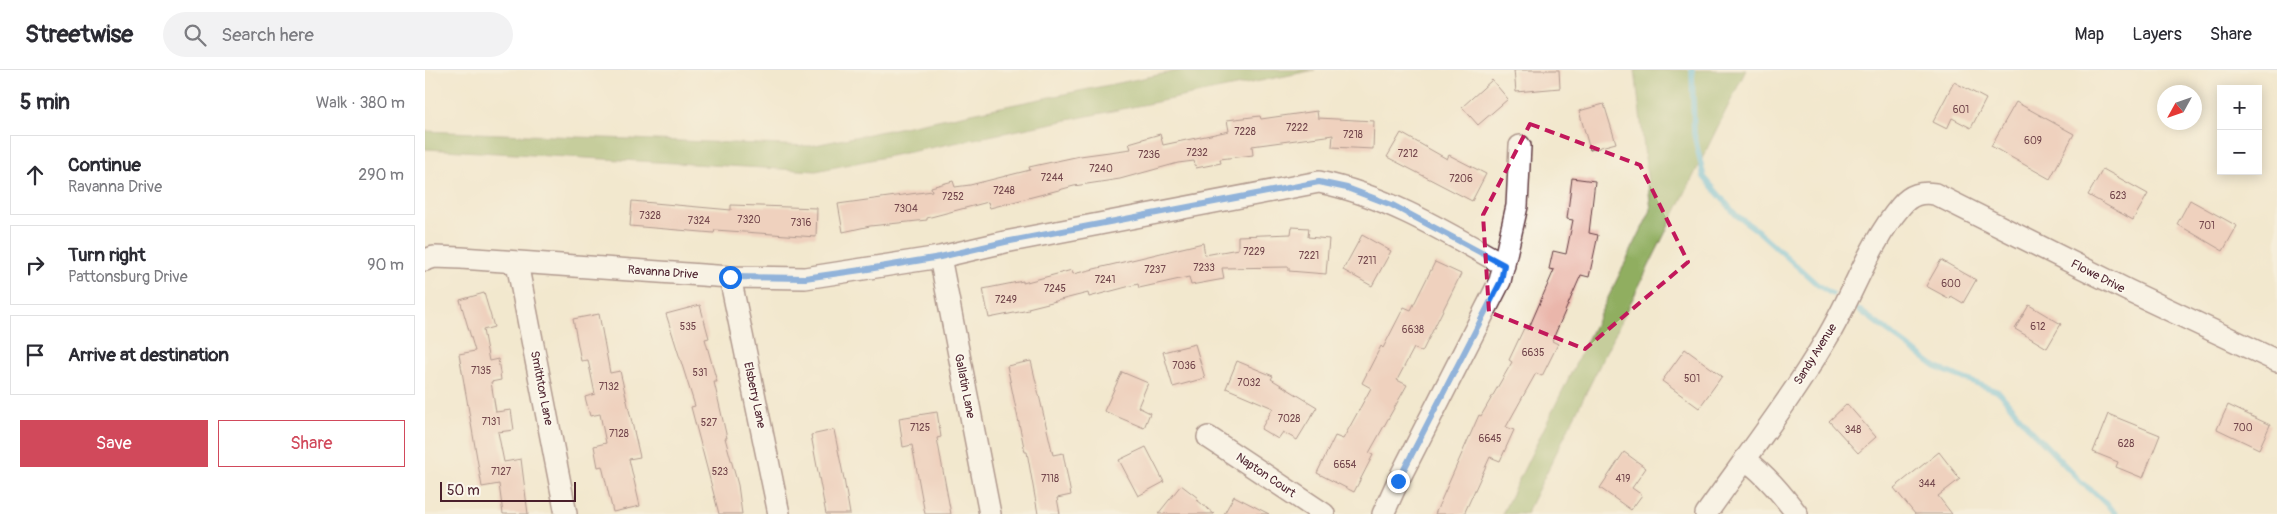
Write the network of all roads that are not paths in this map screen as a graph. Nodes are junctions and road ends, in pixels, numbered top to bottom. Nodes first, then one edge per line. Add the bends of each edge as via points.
1 (1520, 146) dead end
2 (1918, 194) joint
3 (940, 257) junction
4 (425, 260) edge
5 (517, 262) junction
6 (1504, 265) junction
7 (730, 277) junction
8 (2277, 361) edge
9 (1208, 437) dead end
10 (1745, 458) junction
11 (566, 514) edge
12 (779, 514) edge
13 (990, 514) edge
14 (1324, 514) edge
15 (1383, 514) edge
16 (1706, 514) edge
17 (1797, 514) edge

1 - 6 street via 1517,206
2 - 8 street, Flowe Drive via 1935,194
2 - 10 street, Sandy Avenue via 1901,206 1879,237 1827,338
3 - 6 street, Ravanna Drive via 1319,182 1347,188 1392,205
3 - 7 street, Ravanna Drive via 805,278
3 - 13 street, Gallatin Lane
4 - 5 street, Ravanna Drive via 434,257
5 - 7 street, Ravanna Drive
5 - 11 street, Smithton Lane
6 - 15 street via 1501,281
7 - 12 street, Elsberry Lane
9 - 14 street, Napton Court
10 - 16 street, Sandy Avenue
10 - 17 street via 1777,486

